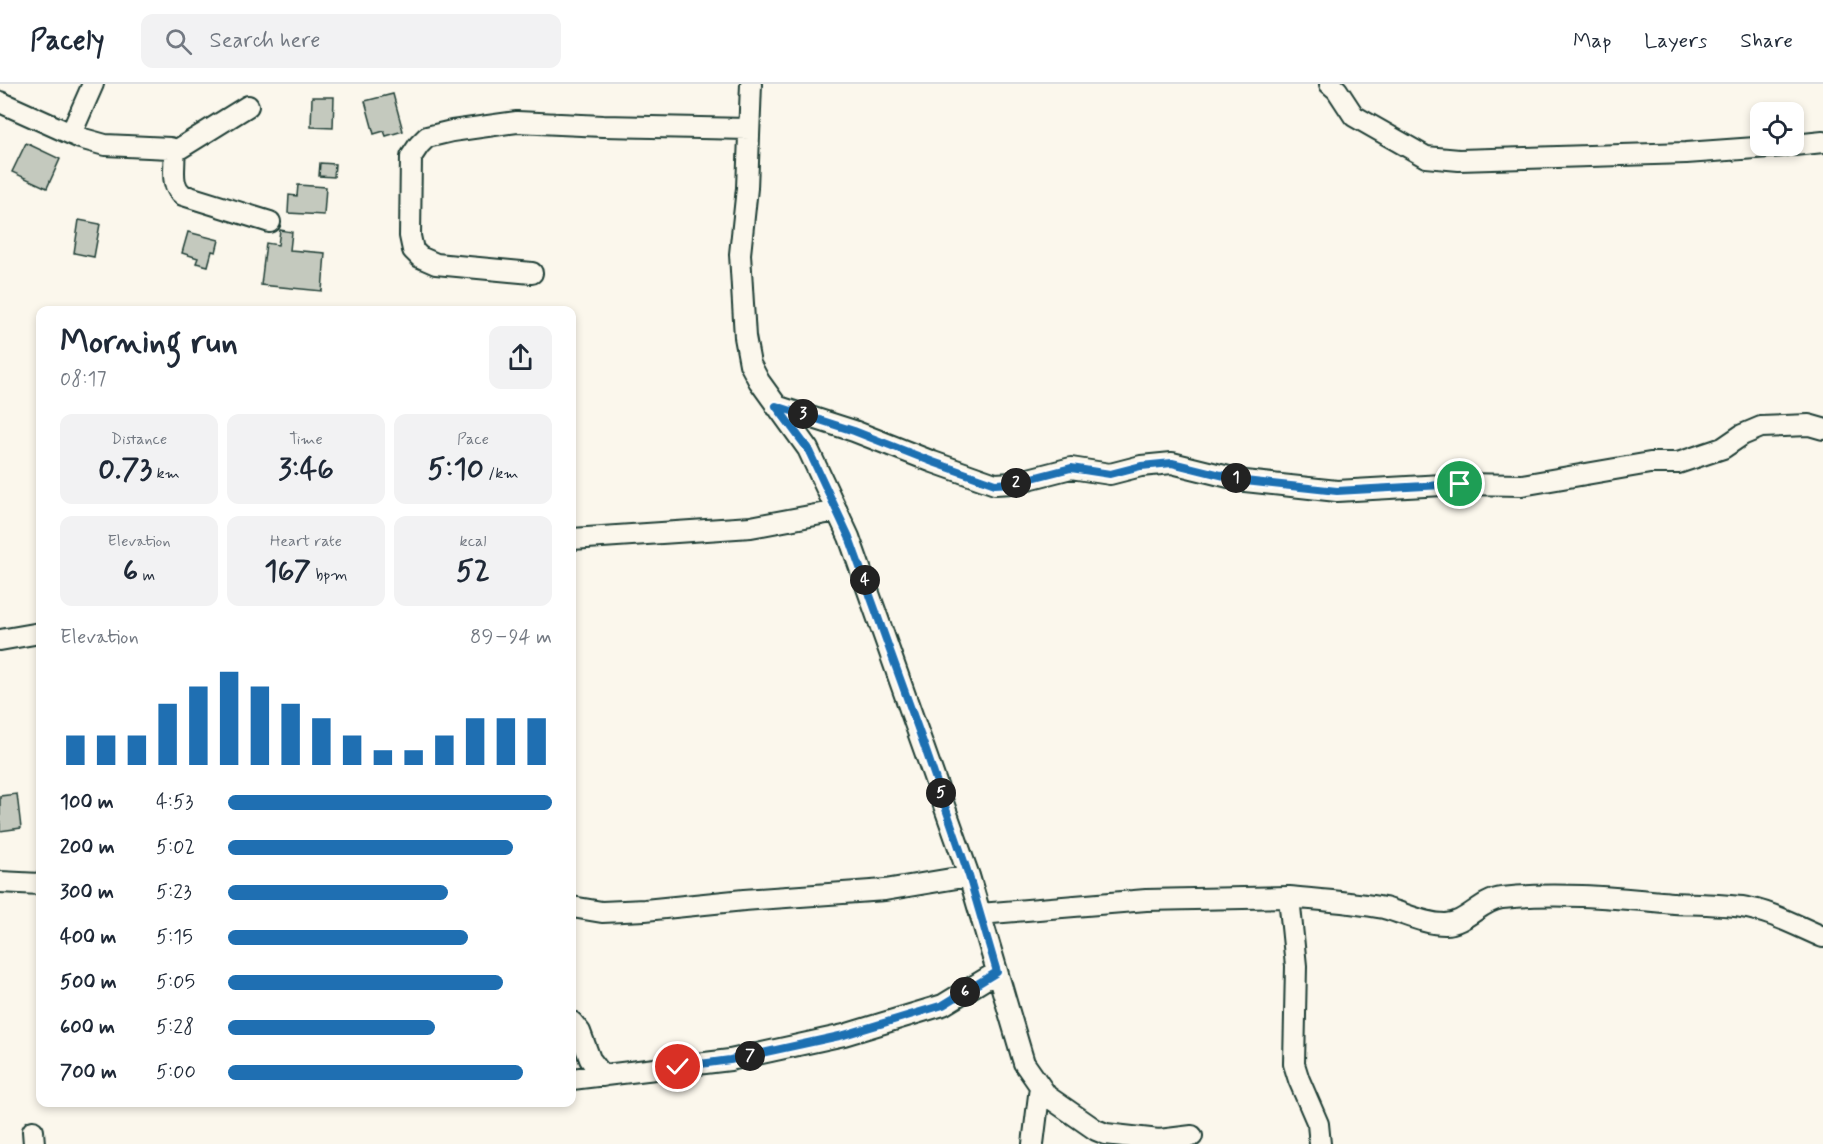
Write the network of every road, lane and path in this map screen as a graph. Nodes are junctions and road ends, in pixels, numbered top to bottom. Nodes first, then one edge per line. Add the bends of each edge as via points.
1 (93, 84) edge
2 (752, 84) edge
3 (1330, 84) edge
4 (0, 102) edge
5 (248, 106) dead end
6 (749, 129) junction
7 (71, 134) junction
8 (1823, 142) edge
9 (1804, 144) edge
10 (1750, 148) edge
11 (174, 152) junction
12 (270, 222) dead end
13 (532, 273) dead end
14 (776, 406) junction
15 (1823, 429) edge
16 (837, 511) junction
17 (576, 539) edge
18 (36, 634) edge
19 (0, 640) edge
20 (969, 876) junction
21 (0, 882) edge
22 (36, 884) edge
23 (1289, 897) junction
24 (576, 908) edge
25 (980, 914) junction
26 (1823, 937) edge
27 (997, 972) junction
28 (576, 1027) edge
29 (603, 1076) junction
30 (576, 1079) edge
31 (1040, 1087) junction
32 (1192, 1137) dead end
33 (1121, 1140) edge
34 (1033, 1144) edge
35 (1320, 1144) edge

1 - 7 street
2 - 6 street
3 - 10 street via 1354,116 1426,157 1459,160
4 - 7 street
5 - 11 street
6 - 13 street via 518,122 427,137 411,157 413,250 436,264
6 - 14 street via 740,254 745,338 750,364
7 - 11 street via 105,145 170,148
8 - 9 street
11 - 12 street via 174,181 179,191 190,198
14 - 15 street via 995,484 1071,468 1110,474 1172,463 1245,481 1337,491 1522,484 1650,463 1678,463 1723,448 1761,428 1809,425
14 - 16 street via 808,449
16 - 17 street via 751,527
16 - 20 street
18 - 19 street
20 - 24 street via 885,890 645,910 602,912
20 - 25 street
21 - 22 street
23 - 25 street via 1146,900
23 - 26 street via 1385,909 1449,924 1499,898 1614,897 1743,908 1770,914
23 - 35 street via 1296,966 1294,1064 1318,1124
25 - 27 street
27 - 29 street via 943,1005 844,1035 730,1060
27 - 31 street via 1024,1063
28 - 29 street via 590,1059
29 - 30 street
31 - 33 street via 1096,1130
31 - 34 street
32 - 33 street

